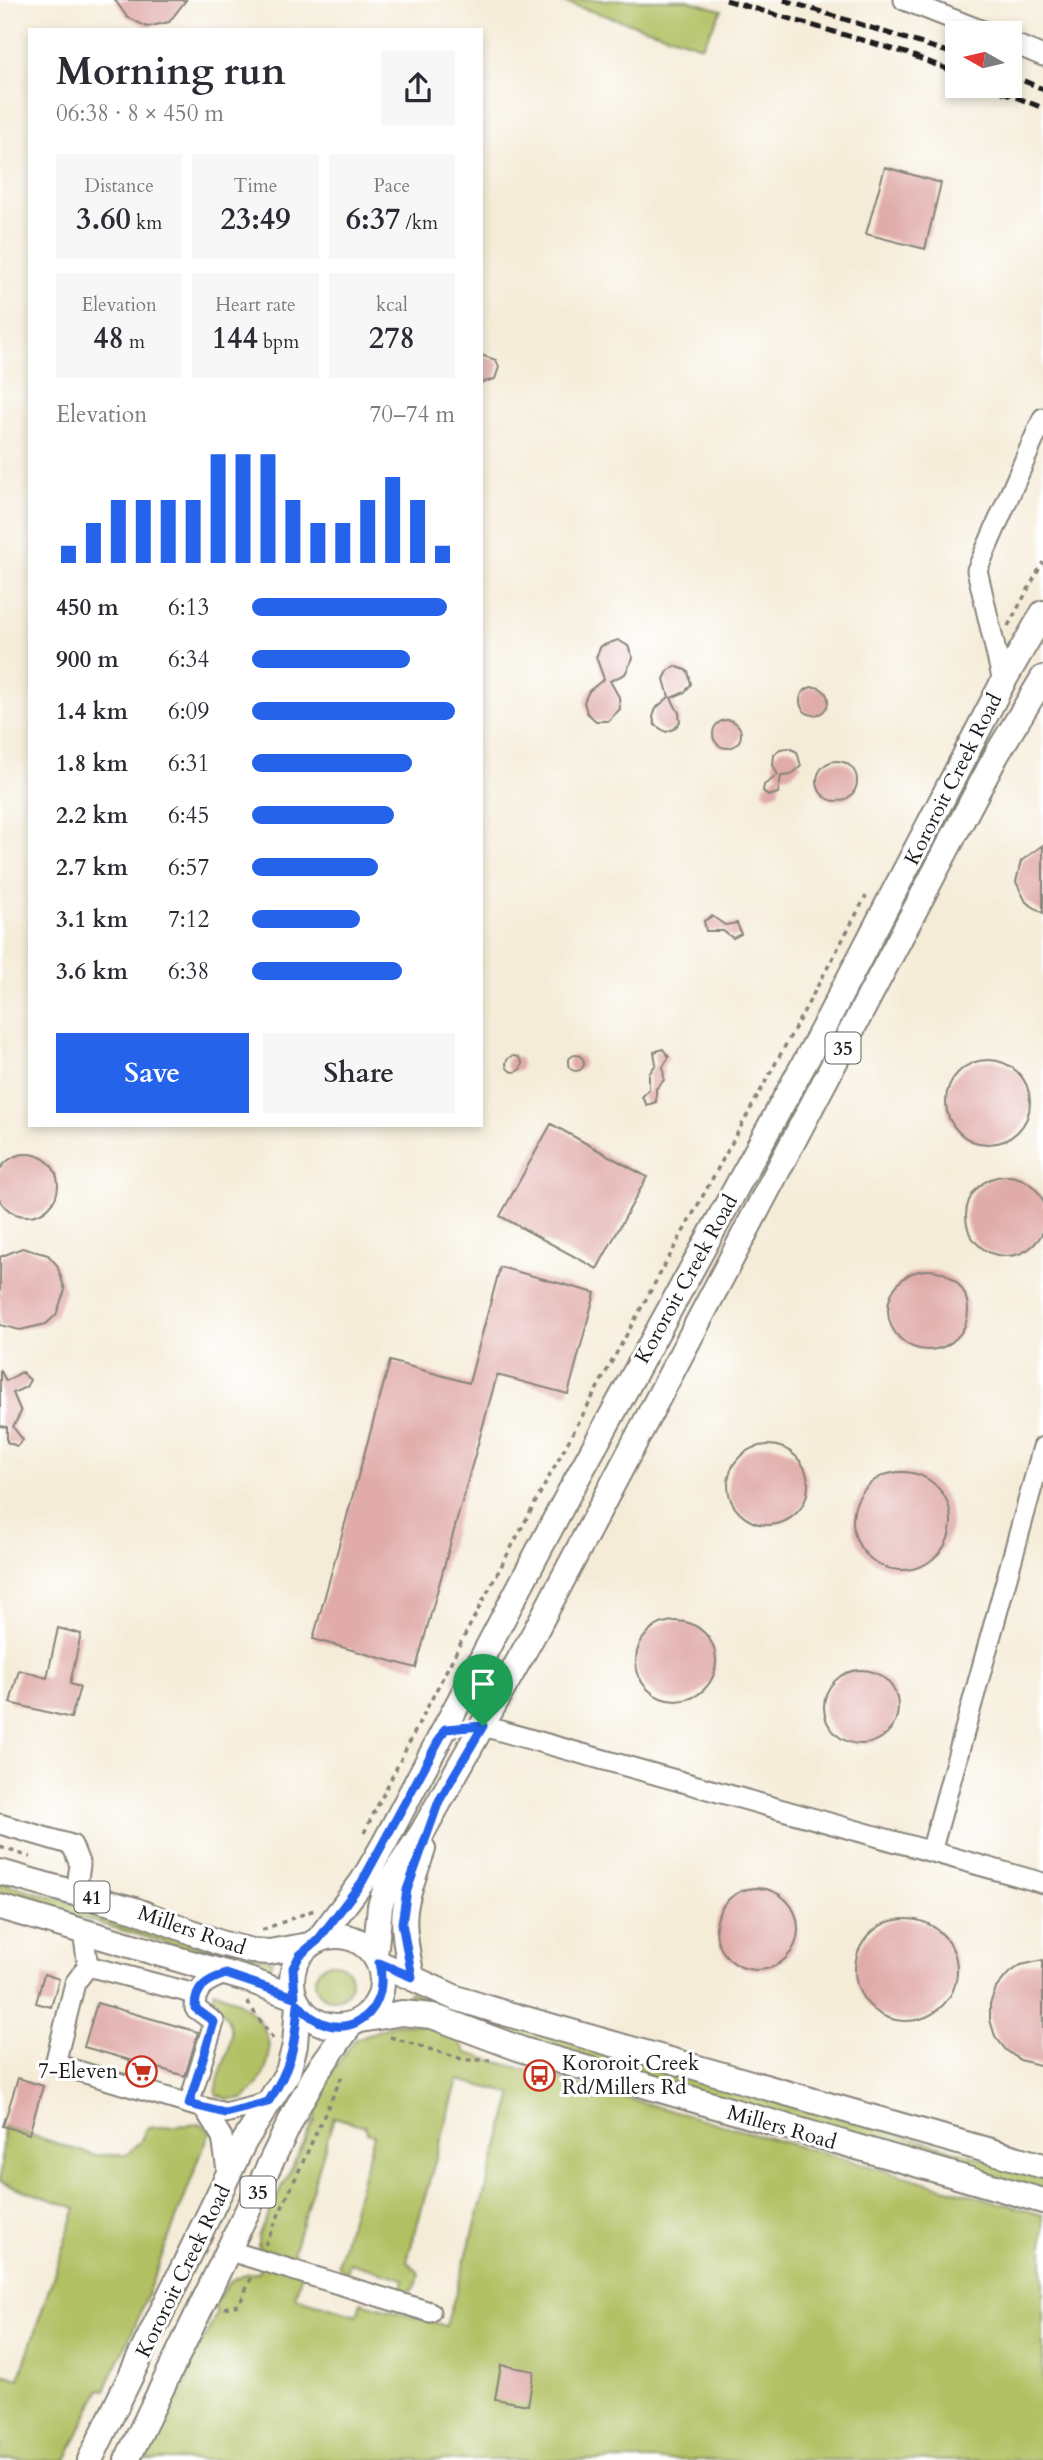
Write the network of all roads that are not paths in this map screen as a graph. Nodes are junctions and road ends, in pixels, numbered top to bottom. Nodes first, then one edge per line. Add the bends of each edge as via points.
1 (904, 0) edge
2 (957, 21) edge
3 (1022, 47) edge
4 (1043, 56) edge
5 (1043, 418) edge
6 (1043, 613) edge
7 (1043, 678) edge
8 (1003, 682) junction
9 (660, 1325) junction
10 (688, 1341) junction
11 (1043, 1447) edge
12 (483, 1726) junction
13 (445, 1729) junction
14 (439, 1801) junction
15 (0, 1824) edge
16 (932, 1852) junction
17 (0, 1872) edge
18 (1043, 1883) edge
19 (76, 1893) junction
20 (0, 1907) edge
21 (83, 1931) junction
22 (314, 1942) junction
23 (377, 1959) junction
24 (88, 1966) junction
25 (226, 1974) junction
26 (412, 1977) junction
27 (195, 1994) junction
28 (296, 2000) junction
29 (356, 2022) junction
30 (268, 2102) junction
31 (197, 2107) junction
32 (1043, 2166) edge
33 (228, 2176) junction
34 (1043, 2200) edge
35 (230, 2251) junction
36 (430, 2312) dead end
37 (90, 2460) edge
38 (127, 2460) edge

1 - 2 lane
3 - 4 lane
5 - 8 lane via 977,570
6 - 8 main road, Kororoit Creek Road / 35
7 - 10 main road, Kororoit Creek Road / 35 via 991,766
8 - 9 main road, Kororoit Creek Road / 35 via 817,1042
9 - 10 main road
9 - 13 main road, Kororoit Creek Road / 35
10 - 12 main road, Kororoit Creek Road / 35
11 - 16 lane
12 - 13 main road
12 - 14 main road, Kororoit Creek Road / 35
12 - 16 lane
13 - 22 main road, Kororoit Creek Road / 35 via 362,1882
14 - 23 main road, Kororoit Creek Road / 35 via 386,1887 380,1906
14 - 26 main road via 403,1908
15 - 19 lane via 72,1845 80,1865
16 - 18 lane
17 - 19 main road, Millers Road / 41
19 - 22 main road, Millers Road / 41 via 252,1951
20 - 21 main road, Millers Road / 41
21 - 24 lane
21 - 25 main road, Millers Road / 41
22 - 23 main road via 350,1937
22 - 28 main road, 35 via 293,1968
23 - 26 main road, Millers Road
23 - 29 main road, 35 via 382,1976 378,2001
24 - 27 lane
24 - 31 lane via 75,1983 55,2064
25 - 27 lane via 201,1985
25 - 28 main road, Millers Road / 41
26 - 32 main road, Millers Road via 490,2009
27 - 31 lane via 195,2008 214,2022
28 - 29 main road via 319,2023 335,2027
28 - 30 main road, Kororoit Creek Road / 35 via 288,2072
29 - 34 main road, Millers Road via 402,2013 432,2016 523,2050
29 - 35 main road, Kororoit Creek Road / 35 via 317,2072 297,2108
30 - 31 lane via 238,2112
30 - 33 main road, Kororoit Creek Road / 35
31 - 33 lane via 222,2137
33 - 37 main road, Kororoit Creek Road / 35
35 - 36 lane
35 - 38 main road, Kororoit Creek Road / 35

